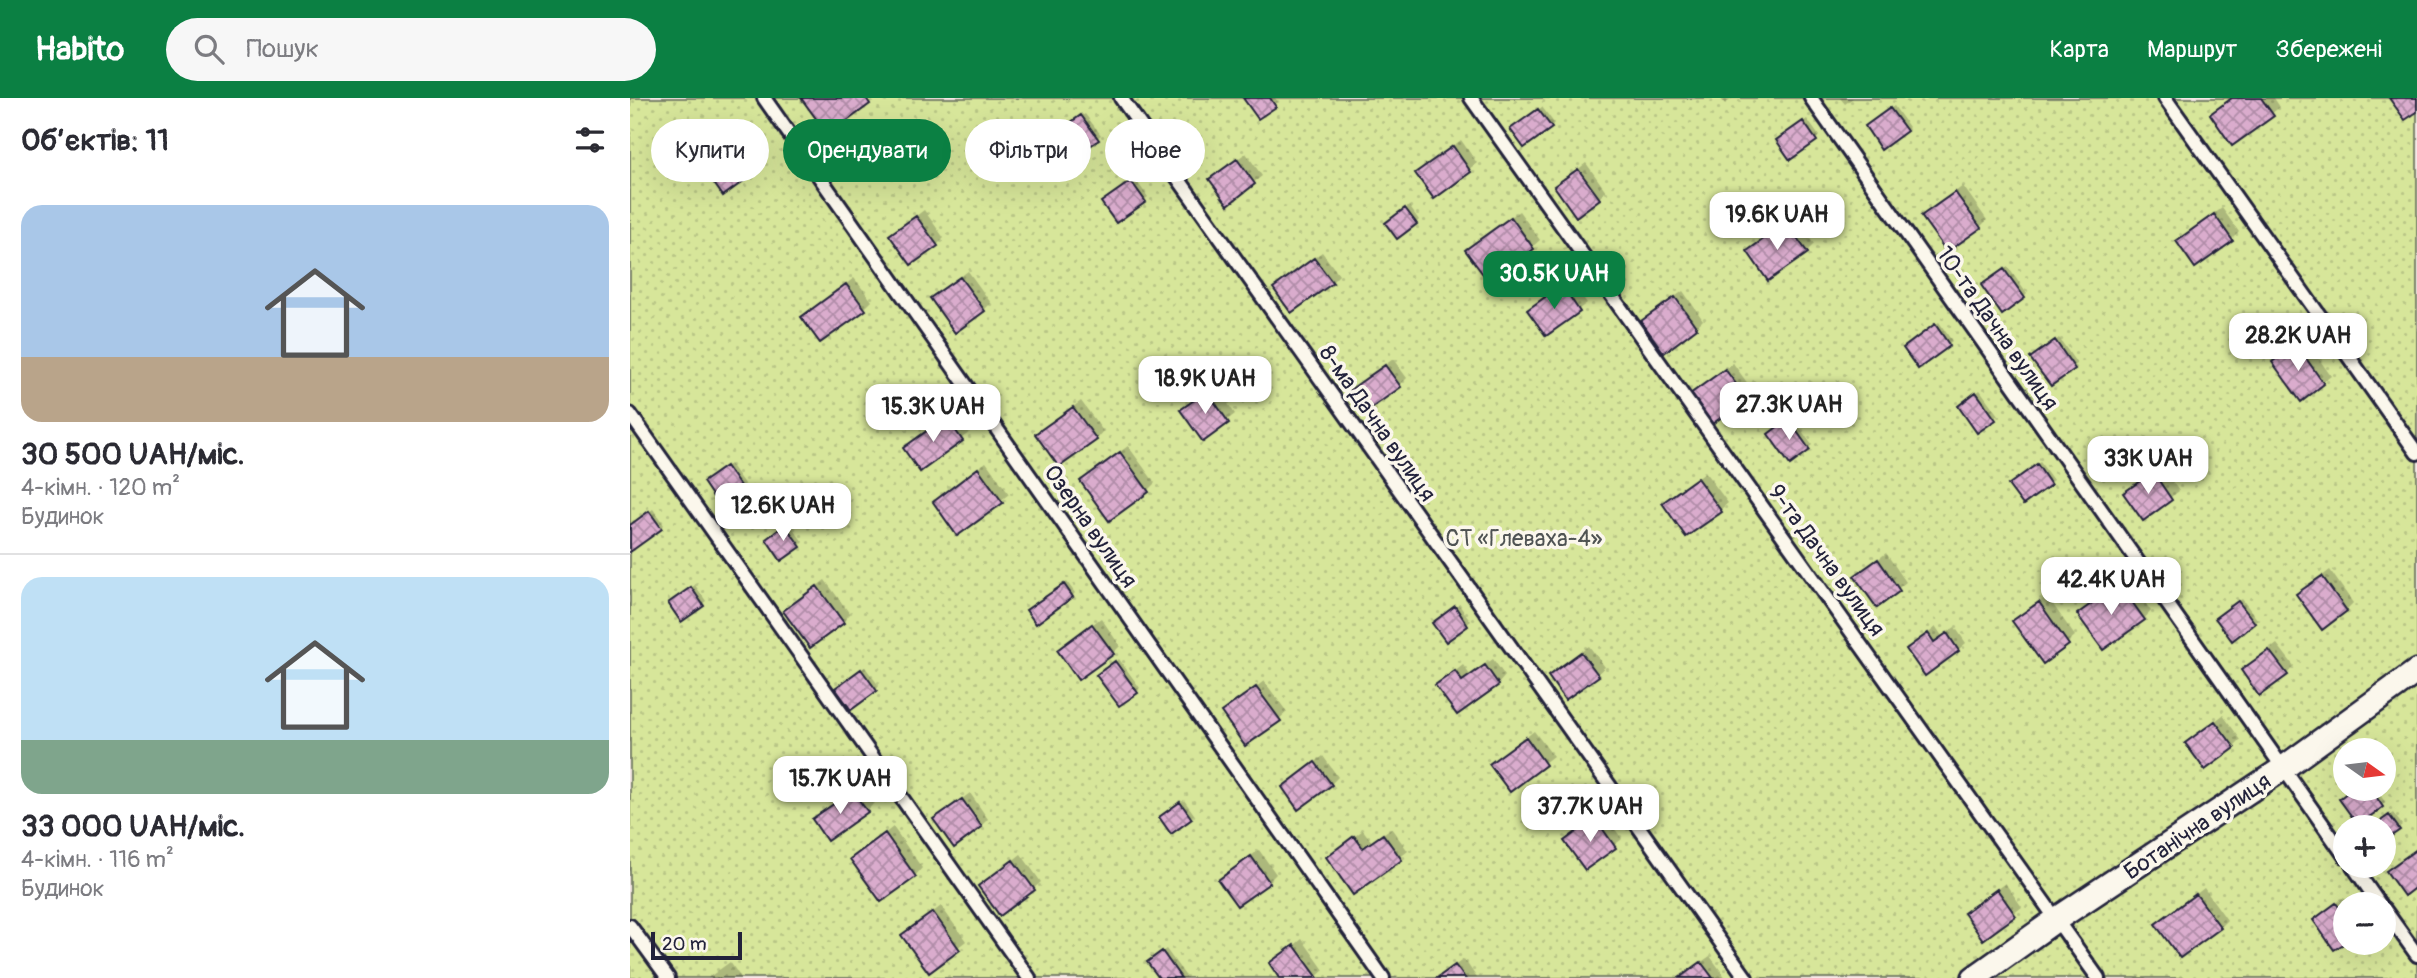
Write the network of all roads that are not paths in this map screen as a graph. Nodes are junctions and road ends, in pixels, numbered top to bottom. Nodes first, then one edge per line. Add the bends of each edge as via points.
1 (764, 98) edge
2 (1121, 98) edge
3 (1471, 98) edge
4 (1811, 98) edge
5 (2165, 98) edge
6 (630, 414) edge
7 (2417, 453) edge
8 (2417, 671) edge
9 (2282, 769) junction
10 (2333, 839) edge
11 (2057, 919) junction
12 (630, 926) edge
13 (2396, 926) edge
14 (2417, 955) edge
15 (668, 978) edge
16 (1029, 978) edge
17 (1383, 978) edge
18 (1746, 978) edge
19 (1974, 978) edge
20 (2098, 978) edge

1 - 17 lane, Озерна вулиця
2 - 18 lane, 8-ма Дачна вулиця
3 - 11 lane, 9-та Дачна вулиця
4 - 9 lane, 10-та Дачна вулиця
5 - 7 lane
6 - 16 lane
8 - 9 street, Ботанічна вулиця
9 - 10 lane, 10-та Дачна вулиця
9 - 11 street, Ботанічна вулиця
11 - 19 street, Ботанічна вулиця
11 - 20 lane, 9-та Дачна вулиця
12 - 15 lane
13 - 14 lane

